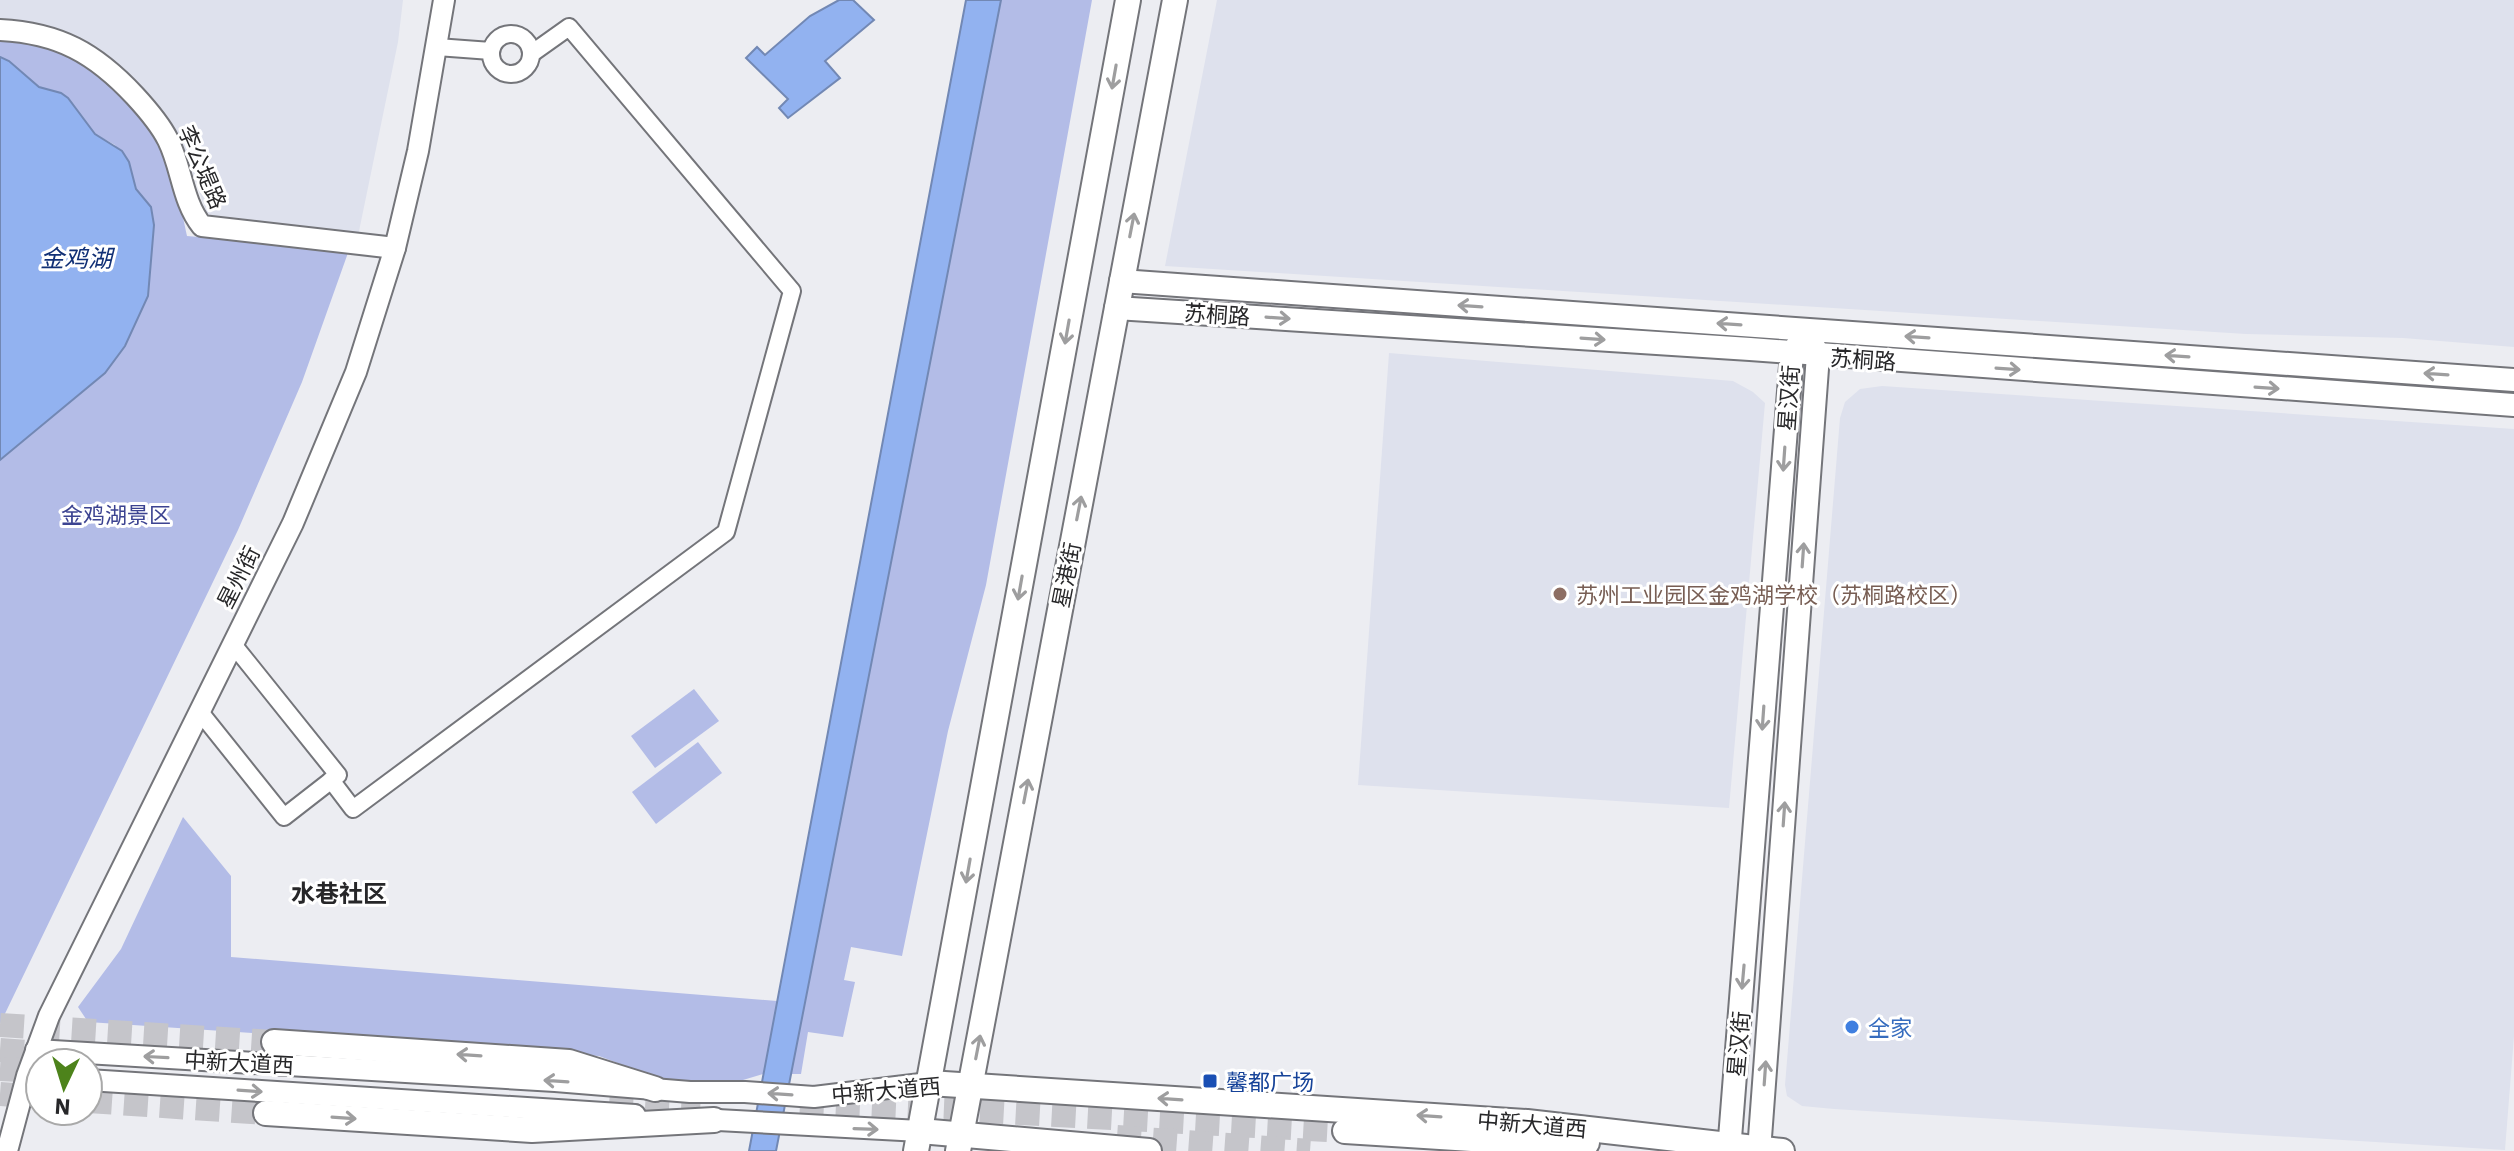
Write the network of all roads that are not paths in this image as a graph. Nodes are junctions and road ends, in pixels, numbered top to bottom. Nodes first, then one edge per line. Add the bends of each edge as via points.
1 (444, 0) edge
2 (1128, 0) edge
3 (1175, 0) edge
4 (0, 30) edge
5 (437, 47) junction
6 (491, 51) junction
7 (531, 54) junction
8 (395, 248) junction
9 (1121, 281) junction
10 (1163, 284) junction
11 (1116, 308) junction
12 (1161, 311) junction
13 (1542, 311) junction
14 (1807, 329) junction
15 (1541, 336) junction
16 (2097, 350) junction
17 (1792, 353) junction
18 (1818, 355) junction
19 (2096, 375) junction
20 (2514, 380) edge
21 (2514, 405) edge
22 (232, 643) junction
23 (1766, 685) junction
24 (1793, 687) junction
25 (200, 712) junction
26 (331, 780) junction
27 (274, 1042) tunnel mouth
28 (37, 1047) edge
29 (104, 1054) edge
30 (104, 1081) edge
31 (929, 1083) junction
32 (971, 1086) junction
33 (655, 1089) junction
34 (24, 1104) edge
35 (266, 1113) tunnel mouth
36 (714, 1120) junction
37 (1345, 1131) tunnel mouth
38 (918, 1141) edge
39 (959, 1143) edge
40 (1730, 1148) edge
41 (7, 1151) edge
42 (1149, 1151) edge
43 (1767, 1151) edge

1 - 5 street, 星州街
2 -> 31 main road, 星港街
9 -> 3 main road, 星港街
4 - 8 street, 李公堤路 via 58,39 110,71 169,141 192,214 202,226
5 - 6 street
5 - 8 street, 星州街
6 - 7 street via 503,36 516,35 527,42
6 - 7 street via 497,70 510,75 527,67
7 - 26 street via 569,27 792,291 726,532 353,809
8 - 22 street, 星州街 via 330,440
9 - 10 main road, 苏桐路
9 - 11 main road, 星港街
10 - 12 main road
13 -> 10 main road, 苏桐路
11 - 12 main road, 苏桐路
32 -> 11 main road, 星港街
12 -> 15 main road, 苏桐路
14 -> 13 main road, 苏桐路
13 - 15 main road
16 -> 14 main road, 苏桐路
14 - 17 main road, 星汉街
14 - 18 main road, 星汉街
15 -> 17 main road, 苏桐路
16 - 19 main road
20 -> 16 main road, 苏桐路
17 - 18 main road, 苏桐路
17 -> 23 main road, 星汉街
18 -> 19 main road, 苏桐路
24 -> 18 main road, 星汉街
19 -> 21 main road, 苏桐路
22 - 25 street, 星州街
22 - 26 street via 338,775
23 - 24 main road
23 -> 40 main road, 星汉街
43 -> 24 main road, 星汉街
25 - 26 street via 284,817
25 - 28 street, 星州街
33 -> 27 main road via 569,1062
33 -> 29 street, 中新大道西
30 -> 36 street, 中新大道西
31 - 32 main road, 中新大道西
31 -> 33 street, 中新大道西 via 814,1097
31 - 38 main road, 星港街
32 - 39 main road, 星港街
40 -> 32 main road, 中新大道西 via 1527,1122
34 - 41 street, 星州街
35 -> 36 main road via 532,1130
36 -> 38 street, 中新大道西
37 - 40 main road
38 - 39 main road, 中新大道西
39 - 42 main road, 中新大道西
40 - 43 main road, 中新大道西

